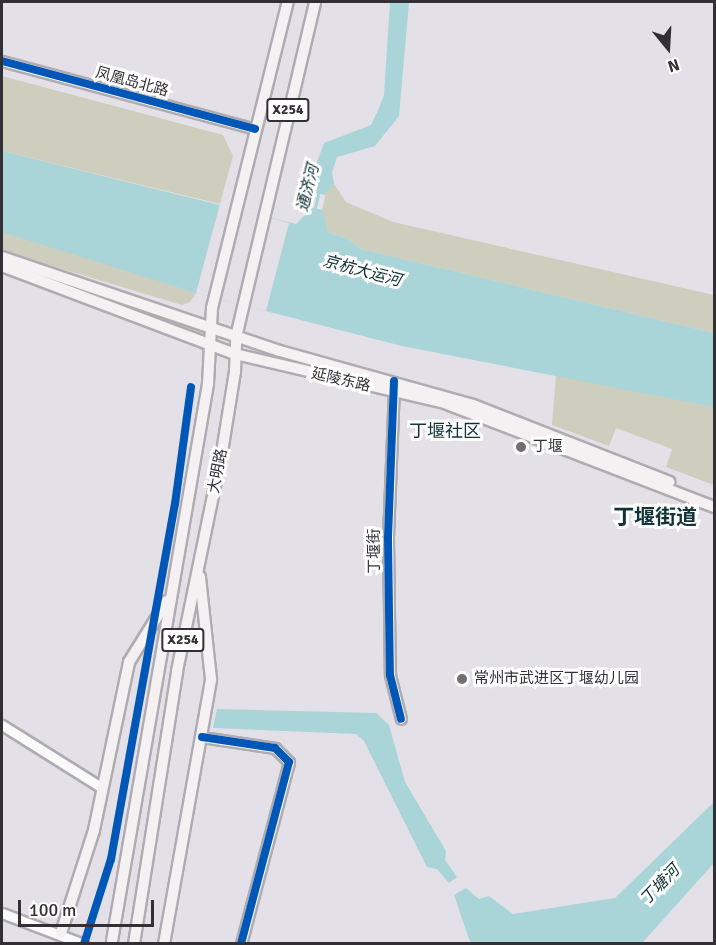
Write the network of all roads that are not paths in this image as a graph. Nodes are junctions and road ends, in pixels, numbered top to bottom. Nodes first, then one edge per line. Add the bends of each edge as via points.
1 (288, 2) edge
2 (315, 2) edge
3 (2, 61) edge
4 (255, 129) junction
5 (2, 257) edge
6 (2, 266) edge
7 (210, 329) junction
8 (236, 337) junction
9 (210, 345) junction
10 (235, 354) junction
11 (394, 387) junction
12 (714, 500) edge
13 (714, 507) edge
14 (198, 565) junction
15 (171, 596) junction
16 (401, 719) dead end
17 (2, 725) edge
18 (202, 737) junction
19 (101, 788) junction
20 (2, 913) edge
21 (62, 933) junction
22 (112, 941) dead end
23 (79, 942) edge
24 (134, 944) edge
25 (164, 944) edge
26 (241, 944) edge

1 - 4 main road, 大明路 / X254
2 - 8 main road, 大明路 / X254
3 - 4 street, 凤凰岛北路
4 - 7 main road, 大明路 / X254
5 - 7 main road, 延陵东路
6 - 9 main road, 延陵东路
7 - 8 main road, 延陵东路
7 - 9 main road, 大明路 / X254
8 - 10 main road, 大明路 / X254
8 - 11 main road, 延陵东路
9 - 10 main road, 延陵东路
9 - 15 main road, 大明路 / X254 via 208,384
10 - 11 main road, 延陵东路
10 - 14 main road, 大明路 / X254 via 222,452
11 - 12 main road, 延陵东路 via 473,405
11 - 13 main road, 延陵东路
11 - 16 street, 丁堰街 via 388,539 390,664
14 - 18 main road via 211,679
14 - 24 main road, 大明路 / X254
15 - 19 main road via 129,662
15 - 22 main road, 大明路 / X254
17 - 19 street
18 - 25 main road
18 - 26 street via 275,748 289,762
19 - 21 main road via 94,830
20 - 21 street
21 - 23 street

